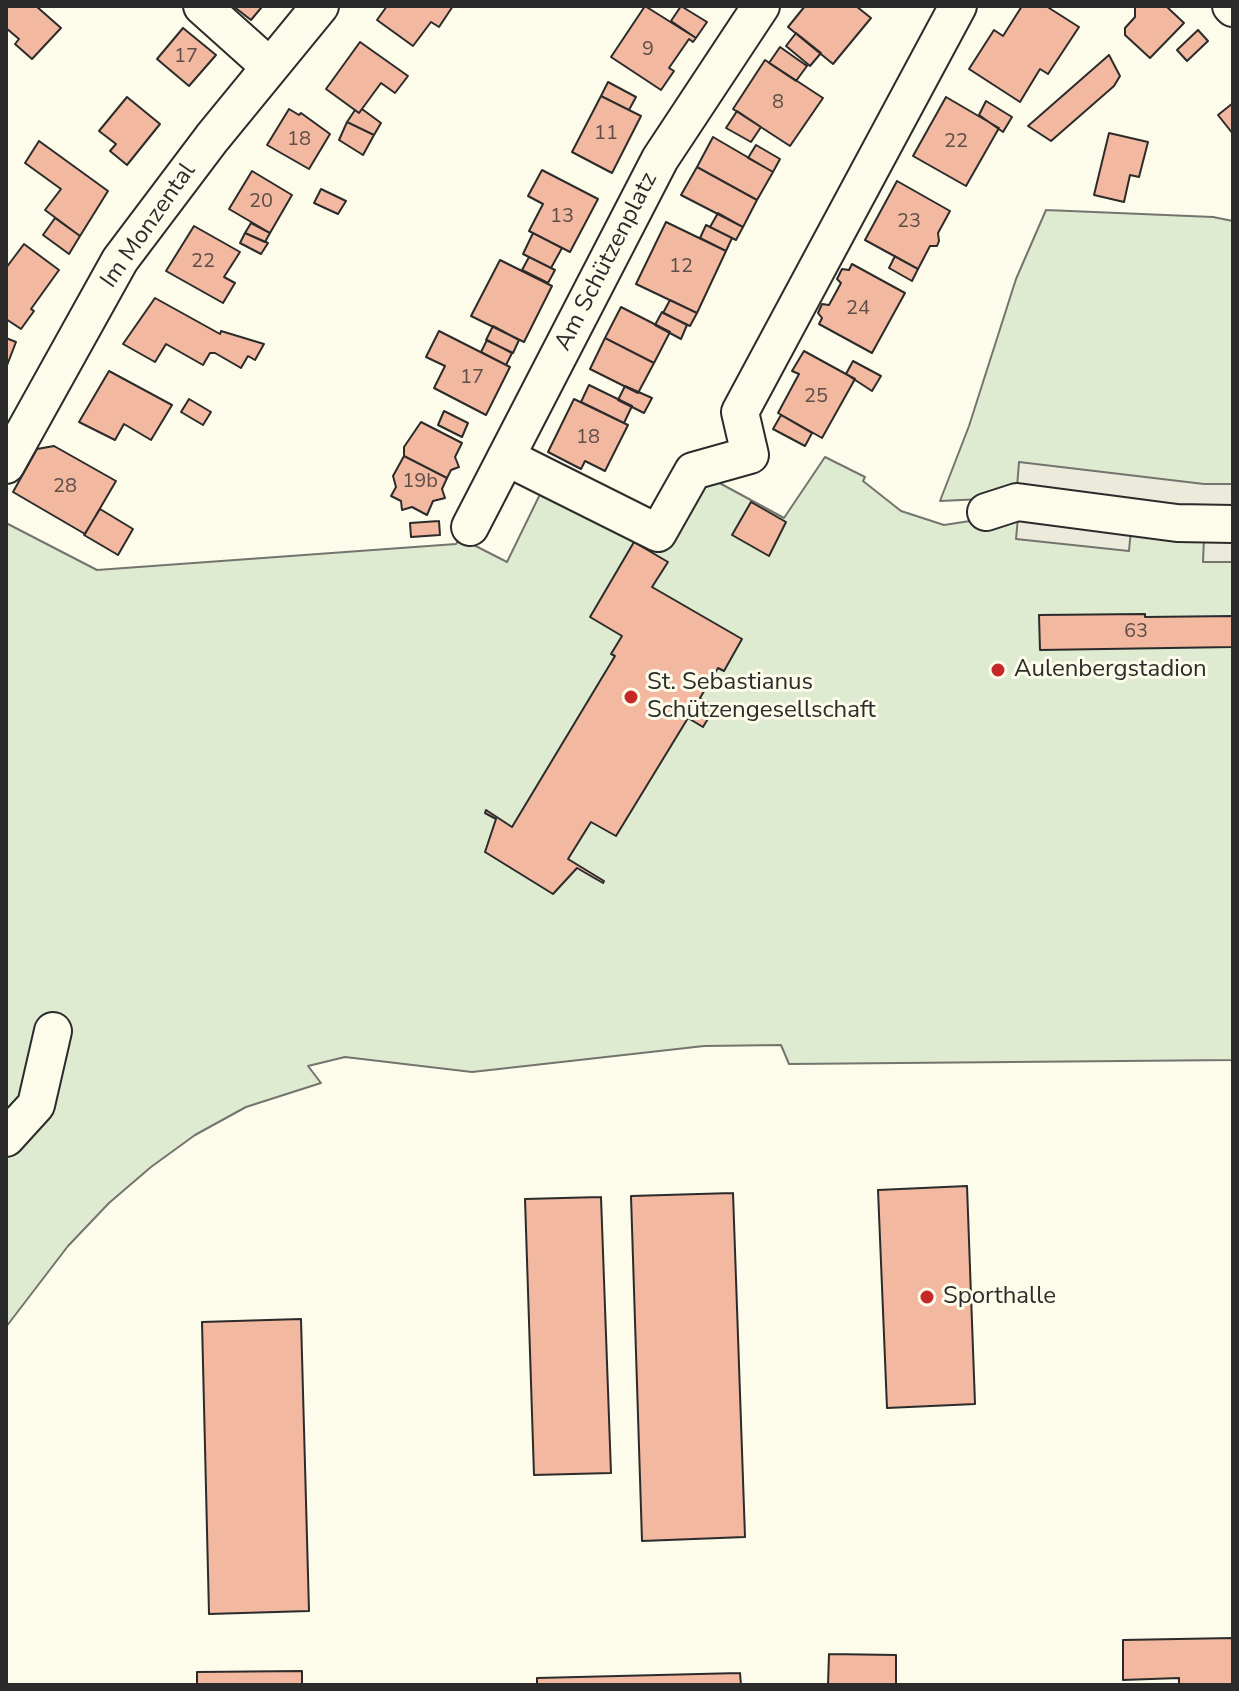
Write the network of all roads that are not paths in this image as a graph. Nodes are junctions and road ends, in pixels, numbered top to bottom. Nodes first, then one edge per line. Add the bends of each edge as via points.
1 (202, 6) edge
2 (320, 6) edge
3 (761, 6) edge
4 (958, 6) edge
5 (270, 67) junction
6 (506, 457) junction
7 (6, 465) edge
8 (986, 512) dead end
9 (1233, 524) edge
10 (470, 527) dead end
11 (53, 1031) dead end
12 (6, 1138) edge

1 - 5 street
2 - 5 street, Im Monzental
3 - 6 street, Am Schützenplatz via 660,159
4 - 6 street via 740,412 750,455 693,471 658,533
5 - 7 street, Im Monzental via 120,260
6 - 10 street, Am Schützenplatz
8 - 9 street via 1017,502 1177,523
11 - 12 street via 36,1105

